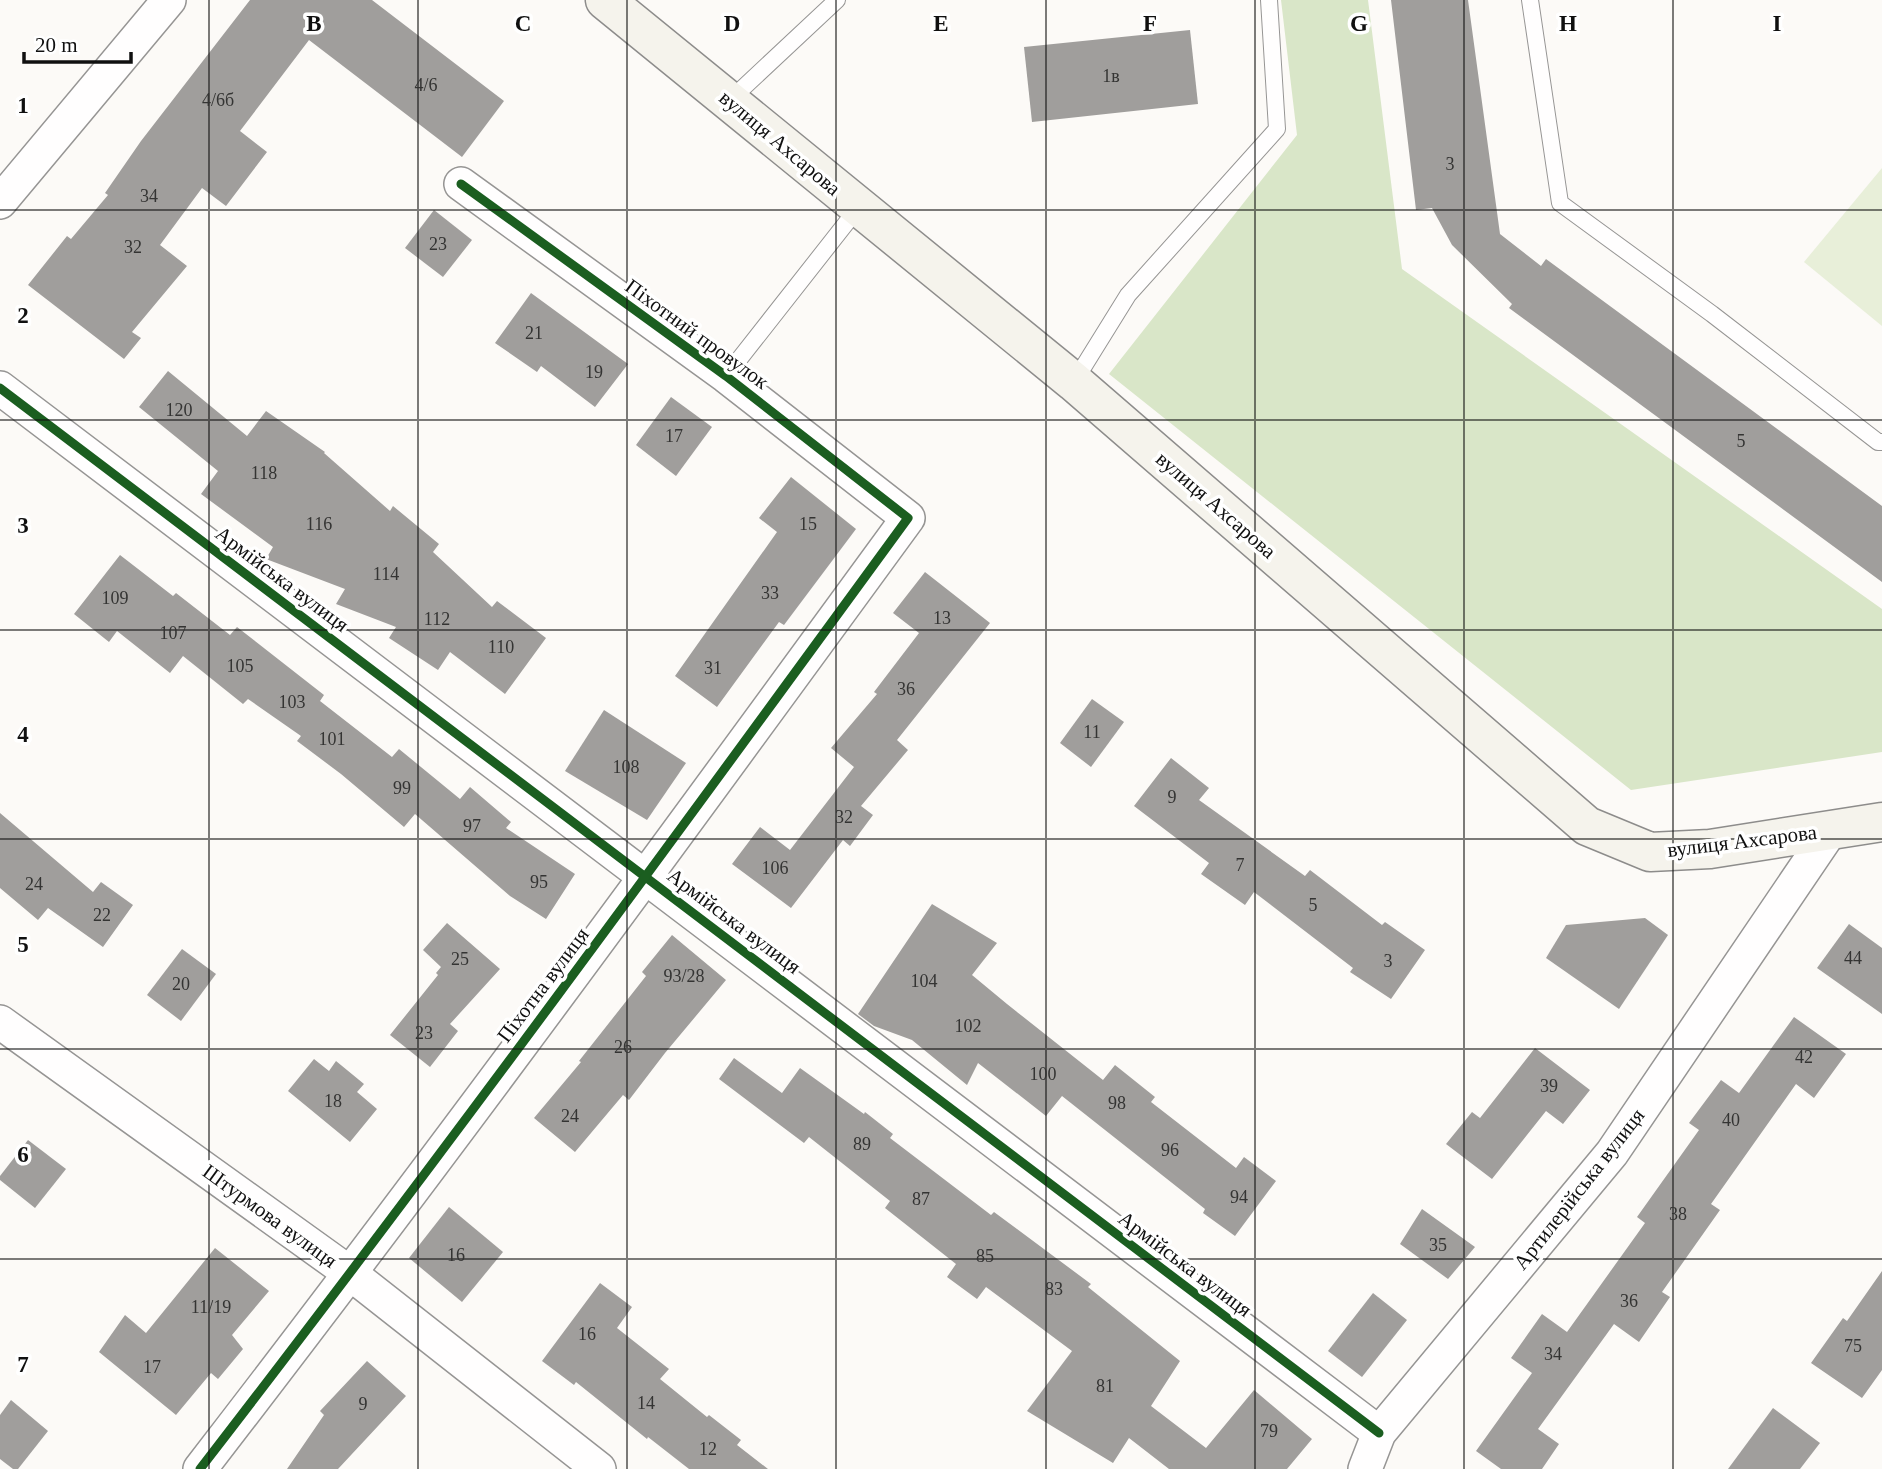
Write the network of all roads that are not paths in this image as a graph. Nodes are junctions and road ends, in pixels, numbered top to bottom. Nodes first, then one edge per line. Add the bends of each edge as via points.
1 (169, 0) edge
2 (605, 0) edge
3 (837, 0) edge
4 (1269, 0) edge
5 (1530, 0) edge
6 (729, 101) junction
7 (461, 184) dead end
8 (0, 202) edge
9 (858, 208) junction
10 (726, 376) junction
11 (1074, 382) junction
12 (0, 388) edge
13 (1882, 442) edge
14 (908, 518) joint
15 (1882, 822) edge
16 (1831, 830) junction
17 (646, 876) junction
18 (0, 1023) edge
19 (351, 1274) junction
20 (1378, 1433) junction
21 (200, 1469) edge
22 (599, 1469) edge
23 (1365, 1469) edge

1 - 8 street
2 - 6 street, вулиця Ахсарова
3 - 6 lane
4 - 11 lane via 1277,129 1128,295
5 - 13 lane via 1560,202
6 - 9 street, вулиця Ахсарова
7 - 10 street, Піхотний провулок
9 - 10 lane
9 - 11 street, вулиця Ахсарова
10 - 14 street, Піхотний провулок
11 - 16 street, вулиця Ахсарова via 1587,826 1650,852 1710,849
12 - 17 street, Армійська вулиця
14 - 17 street, Піхотна вулиця
15 - 16 street, вулиця Ахсарова
16 - 20 street, Артилерійська вулиця via 1612,1153
17 - 19 street, Піхотна вулиця
17 - 20 street, Армійська вулиця
18 - 19 street, Штурмова вулиця
19 - 21 street, Піхотна вулиця
19 - 22 street, Штурмова вулиця
20 - 23 street, Артилерійська вулиця

